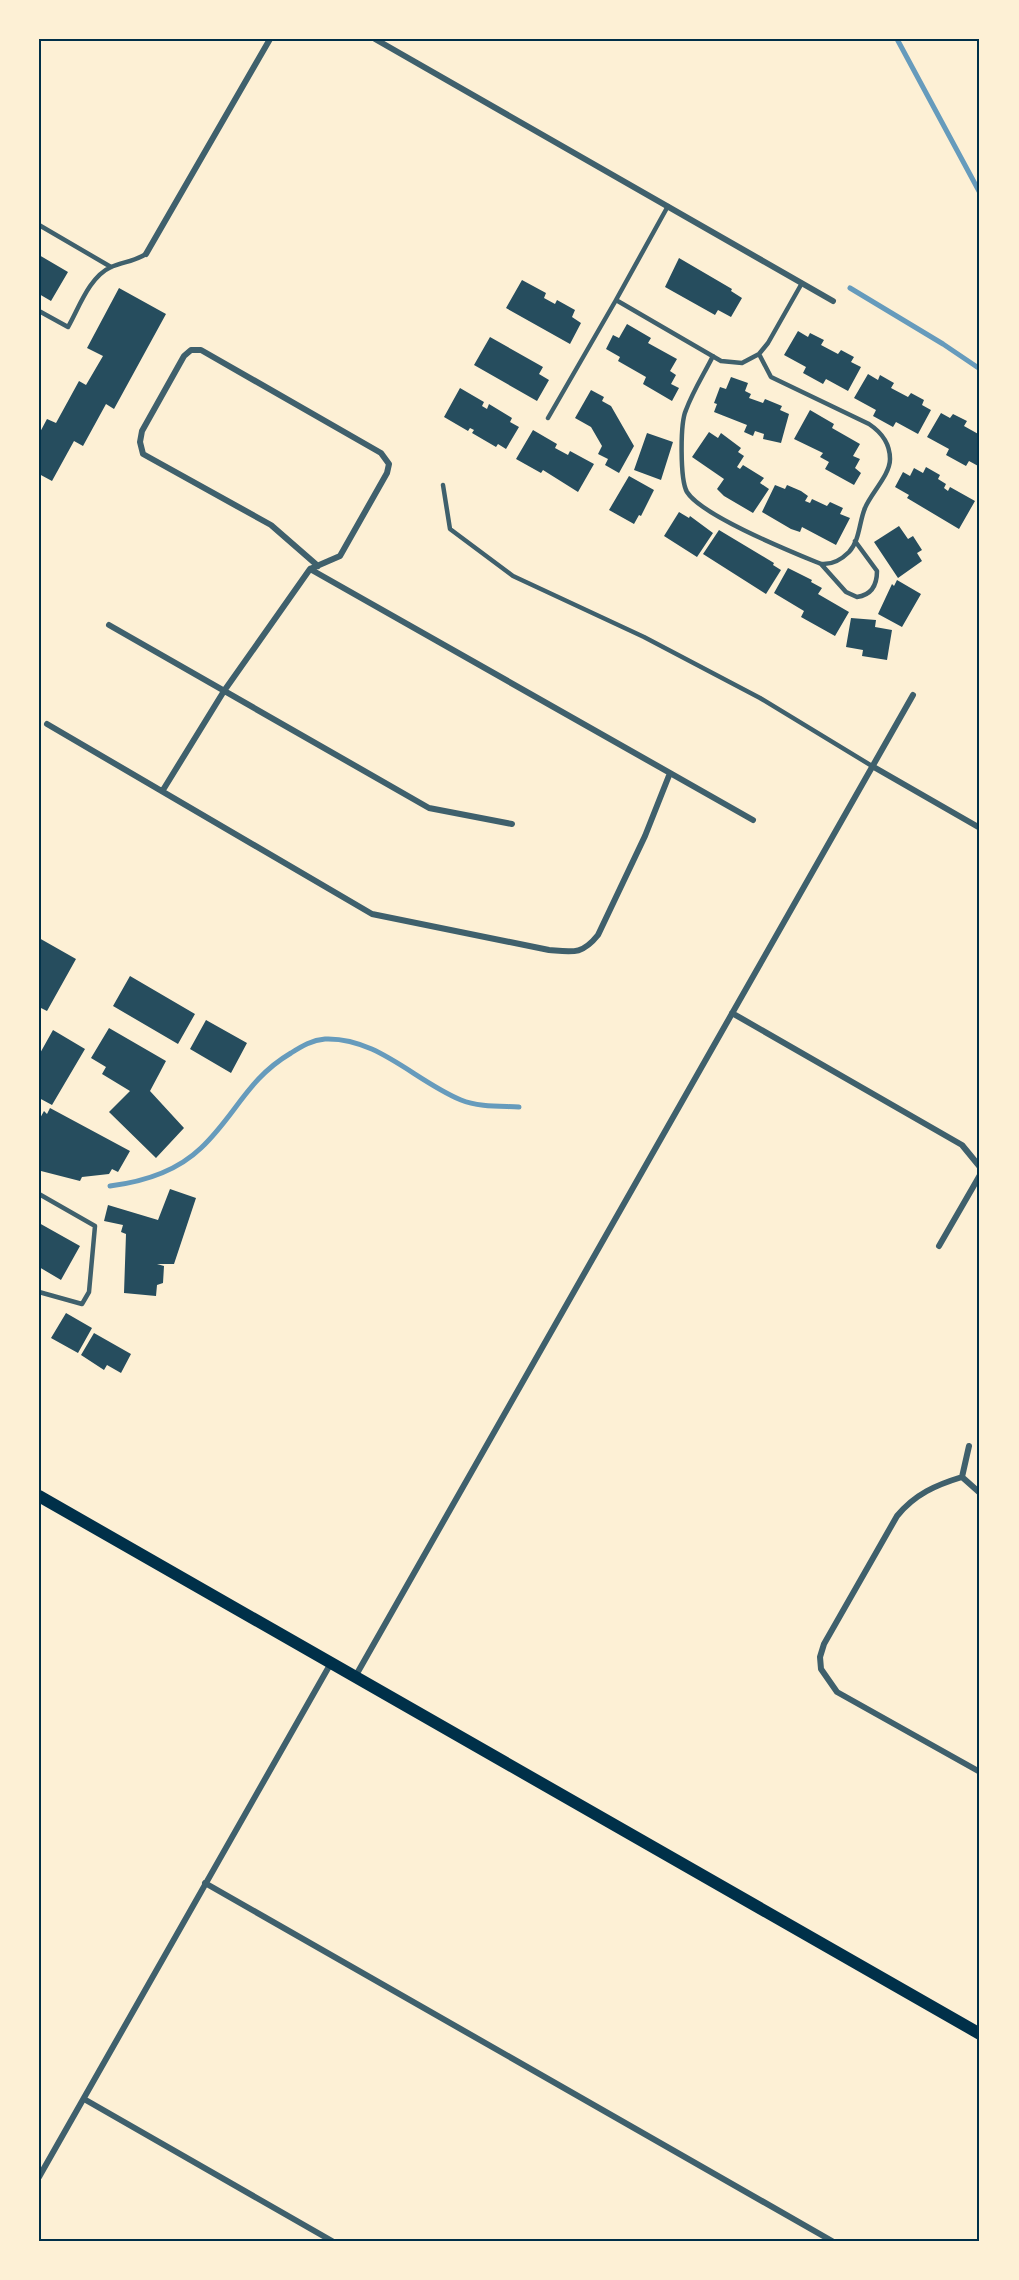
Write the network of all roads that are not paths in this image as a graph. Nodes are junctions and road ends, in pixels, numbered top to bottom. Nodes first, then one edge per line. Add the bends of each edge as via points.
1 (270, 39) edge
2 (375, 39) edge
3 (668, 206) junction
4 (39, 225) edge
5 (146, 254) joint
6 (111, 267) junction
7 (802, 283) junction
8 (616, 300) junction
9 (833, 301) dead end
10 (39, 311) edge
11 (759, 354) junction
12 (713, 356) junction
13 (548, 418) dead end
14 (443, 484) dead end
15 (855, 541) junction
16 (820, 564) junction
17 (318, 567) junction
18 (310, 569) junction
19 (109, 625) dead end
20 (224, 691) junction
21 (913, 695) dead end
22 (47, 724) dead end
23 (872, 766) junction
24 (670, 773) junction
25 (163, 790) junction
26 (753, 820) dead end
27 (512, 824) dead end
28 (980, 828) edge
29 (732, 1013) junction
30 (980, 1167) edge
31 (980, 1175) edge
32 (39, 1194) edge
33 (939, 1246) dead end
34 (39, 1292) edge
35 (969, 1446) dead end
36 (962, 1477) junction
37 (980, 1493) edge
38 (39, 1496) edge
39 (331, 1663) junction
40 (356, 1677) junction
41 (980, 1772) edge
42 (205, 1883) junction
43 (980, 2034) edge
44 (84, 2099) junction
45 (39, 2177) edge
46 (332, 2241) edge
47 (832, 2241) edge

1 - 5 street
2 - 3 street
3 - 7 street
3 - 8 lane
4 - 6 lane
5 - 6 lane via 128,264
6 - 10 lane via 95,280 68,327
7 - 9 street
7 - 11 lane
8 - 12 lane
8 - 13 lane
11 - 12 lane via 742,363
11 - 15 lane via 771,377 880,431 890,459 866,506
12 - 16 lane via 683,418 683,478 687,492 744,531
14 - 23 lane via 450,529 513,576 675,653 760,698
15 - 16 lane via 838,561
15 - 16 lane via 878,571 876,585 869,593 857,597 846,592
17 - 17 street via 270,525 143,454 142,431 191,350 201,350 381,453 388,464 387,473 340,556
17 - 18 street
18 - 20 street
18 - 24 street
19 - 20 street
20 - 25 street
20 - 27 street via 429,808
21 - 23 street
22 - 25 street
23 - 28 street
23 - 29 street
24 - 25 street via 598,935 588,947 576,952 372,914
24 - 26 street
29 - 30 street via 962,1145
29 - 40 street
31 - 33 street
32 - 34 lane via 95,1226 89,1292 82,1304
35 - 36 street
36 - 37 street
36 - 41 street via 921,1493 907,1503 820,1657 827,1682 837,1692
38 - 39 main road
39 - 40 main road
39 - 42 street
40 - 43 main road
42 - 44 street
42 - 47 street
44 - 45 street
44 - 46 street

